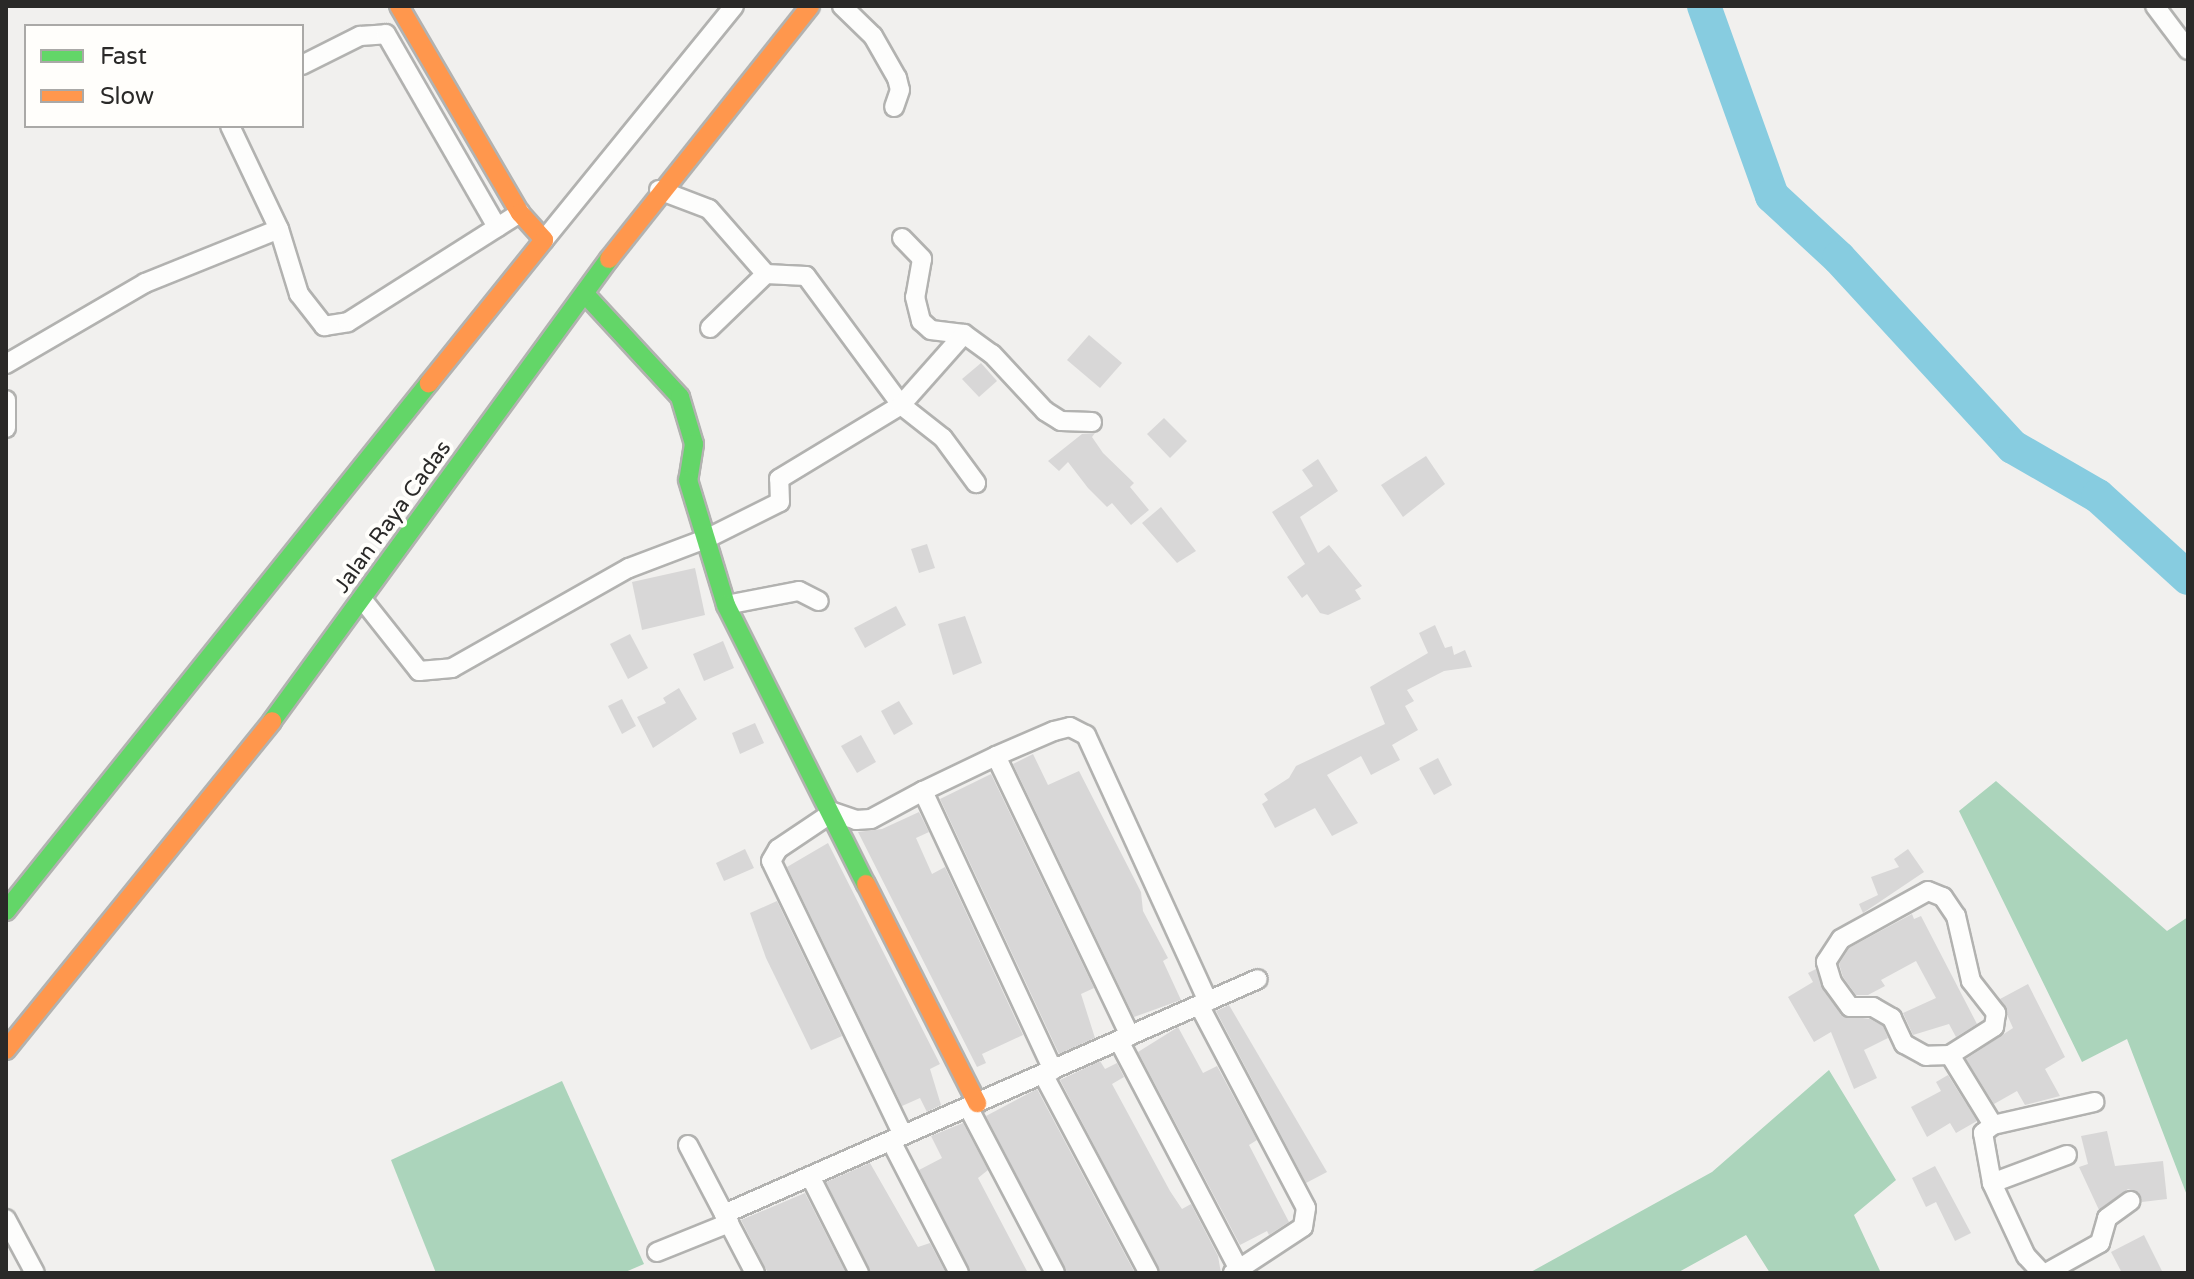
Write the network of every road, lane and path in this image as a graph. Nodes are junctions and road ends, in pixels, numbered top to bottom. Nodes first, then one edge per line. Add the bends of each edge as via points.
1 (399, 6) edge
2 (734, 6) edge
3 (810, 6) edge
4 (842, 6) edge
5 (2155, 6) edge
6 (2188, 50) edge
7 (304, 64) edge
8 (894, 107) dead end
9 (231, 128) edge
10 (659, 190) junction
11 (520, 213) junction
12 (497, 227) junction
13 (279, 229) junction
14 (902, 238) dead end
15 (544, 240) junction
16 (766, 274) junction
17 (585, 294) junction
18 (710, 328) dead end
19 (964, 334) junction
20 (6, 364) edge
21 (6, 400) edge
22 (901, 405) junction
23 (1092, 422) dead end
24 (6, 428) edge
25 (976, 483) dead end
26 (708, 538) junction
27 (362, 599) junction
28 (819, 601) dead end
29 (726, 605) junction
30 (996, 756) junction
31 (923, 791) junction
32 (833, 812) junction
33 (6, 911) edge
34 (1258, 979) dead end
35 (1203, 1003) junction
36 (1125, 1038) junction
37 (6, 1050) edge
38 (1950, 1055) junction
39 (1048, 1072) junction
40 (2094, 1102) dead end
41 (972, 1105) junction
42 (1993, 1125) junction
43 (897, 1138) junction
44 (688, 1145) dead end
45 (2067, 1155) dead end
46 (810, 1176) junction
47 (1992, 1183) junction
48 (2130, 1201) dead end
49 (726, 1218) junction
50 (6, 1219) edge
51 (657, 1252) dead end
52 (1236, 1272) edge
53 (35, 1273) edge
54 (755, 1273) edge
55 (859, 1273) edge
56 (959, 1273) edge
57 (1055, 1273) edge
58 (1149, 1273) edge
59 (2044, 1273) edge

1 - 11 street
2 - 15 street
3 - 10 street, Jalan Raya Cadas
4 - 8 street via 873,36 897,78 900,90
5 - 6 street
7 - 12 street via 360,36 386,34
9 - 13 street
10 - 16 street via 709,209
10 - 17 street, Jalan Raya Cadas
11 - 12 street
11 - 15 street
12 - 13 street via 348,322 324,326 299,294
13 - 20 street via 145,283
14 - 19 street via 922,259 915,313 931,330
15 - 33 street
16 - 18 street
16 - 22 street via 806,276
17 - 26 street via 680,397 694,444 688,480
17 - 27 street, Jalan Raya Cadas
19 - 22 street
19 - 23 street via 992,354 1045,411 1061,421
21 - 24 street
22 - 25 street via 943,438
22 - 26 street via 782,476 780,502
26 - 27 street via 629,568 452,668 429,673 409,662
26 - 29 street
27 - 37 street, Jalan Raya Cadas via 282,708
28 - 29 street via 799,591
29 - 32 street
30 - 31 street
30 - 35 street via 1070,727 1086,735
30 - 36 street
31 - 32 street via 871,819
31 - 39 street
32 - 41 street
32 - 43 street via 778,849 771,861
34 - 35 street
35 - 36 street
35 - 52 street via 1306,1208 1303,1227
36 - 39 street
36 - 52 street
38 - 38 street via 1926,1056 1904,1044 1892,1018 1873,1007 1850,1007 1832,982 1826,962 1841,939 1928,891 1943,897 1956,916 1971,981 1996,1013 1994,1027
38 - 42 street
39 - 41 street
39 - 58 street
40 - 42 street
41 - 43 street
41 - 57 street
42 - 47 street via 1983,1133 1982,1146
43 - 46 street
43 - 56 street
44 - 49 street
45 - 47 street
46 - 49 street
46 - 55 street
47 - 59 street via 2026,1256
48 - 59 street via 2107,1218 2100,1243
49 - 51 street
49 - 54 street
50 - 53 street

